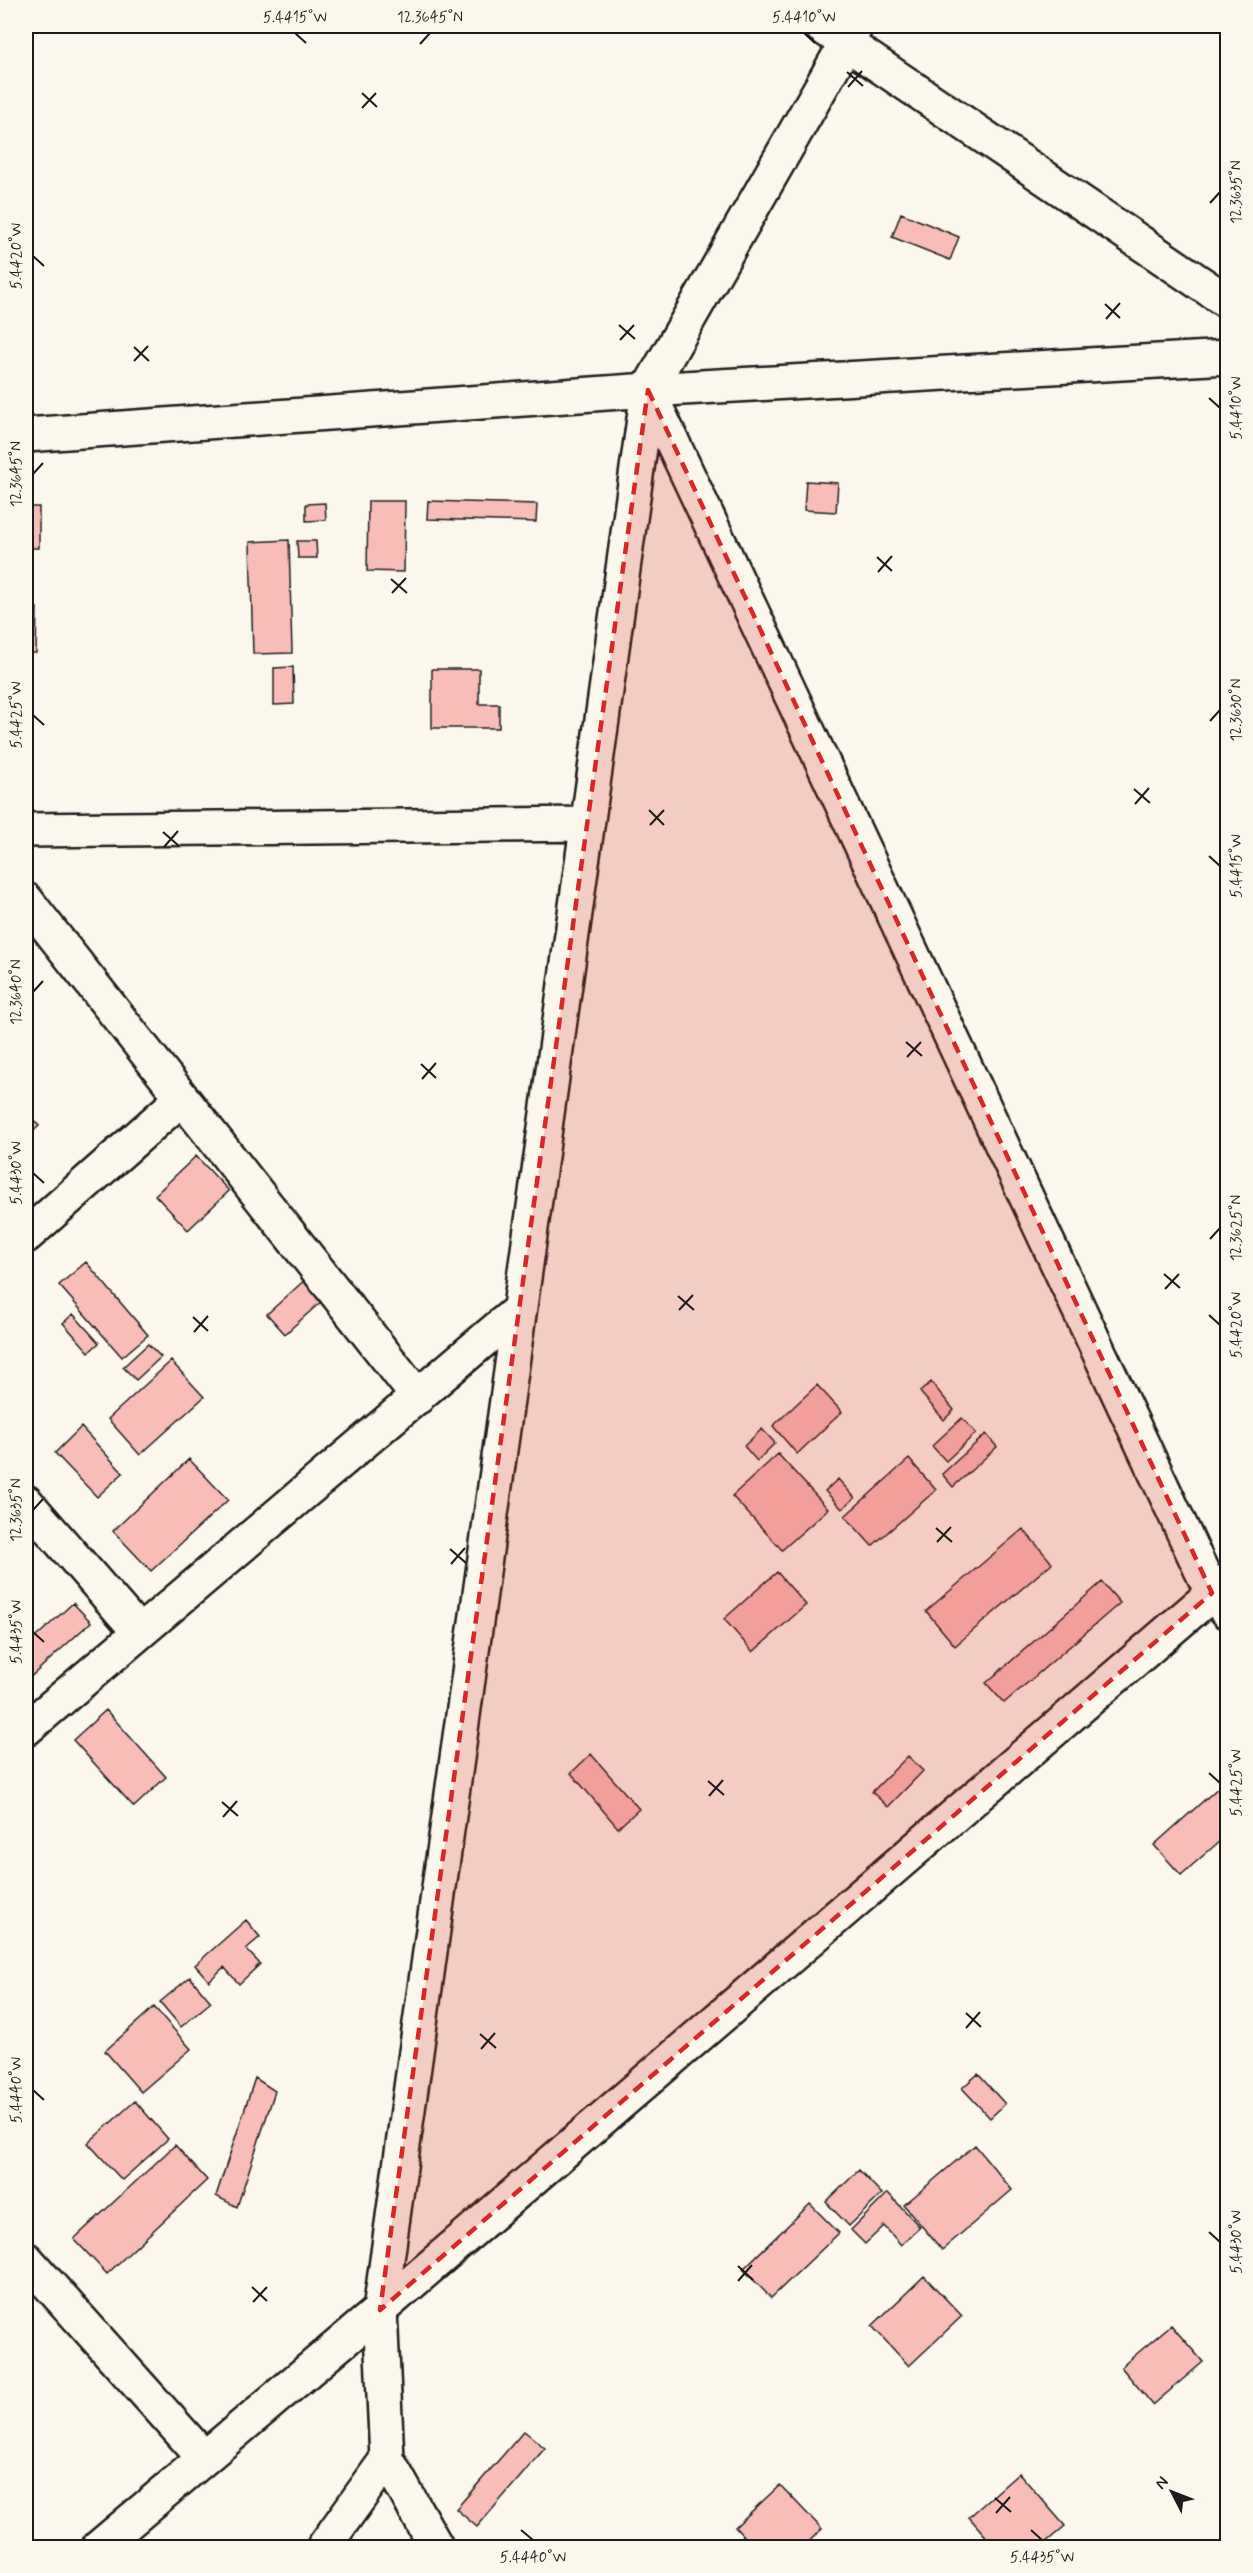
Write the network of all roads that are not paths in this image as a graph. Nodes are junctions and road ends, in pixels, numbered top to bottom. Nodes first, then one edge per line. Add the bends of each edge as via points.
1 (841, 31) edge
2 (1227, 302) edge
3 (1227, 357) edge
4 (648, 390) junction
5 (26, 435) edge
6 (587, 824) junction
7 (26, 830) edge
8 (26, 900) edge
9 (182, 1098) junction
10 (26, 1236) edge
11 (519, 1310) junction
12 (418, 1397) junction
13 (26, 1502) edge
14 (1222, 1595) edge
15 (140, 1632) junction
16 (26, 1729) edge
17 (26, 2259) edge
18 (380, 2310) junction
19 (204, 2458) junction
20 (387, 2458) junction
21 (98, 2547) edge
22 (323, 2547) edge
23 (437, 2547) edge

1 - 2 street
1 - 4 street
3 - 4 street
4 - 5 street
4 - 6 street
4 - 14 street
6 - 7 street
6 - 11 street
8 - 9 street
9 - 10 street
9 - 12 street
11 - 12 street
11 - 18 street
12 - 15 street
13 - 15 street
14 - 18 street
15 - 16 street
17 - 19 street
18 - 19 street
18 - 20 street
19 - 21 street
20 - 22 street
20 - 23 street

